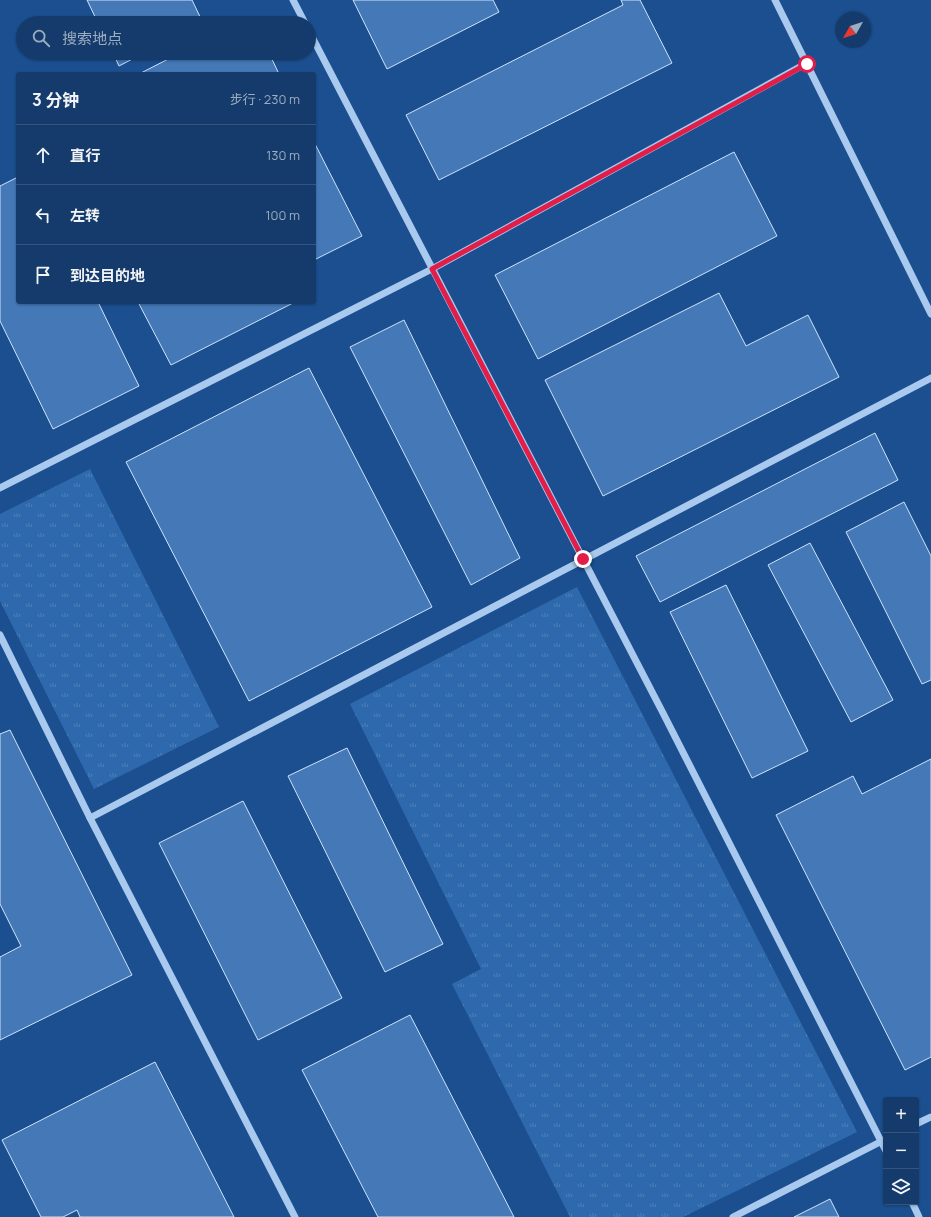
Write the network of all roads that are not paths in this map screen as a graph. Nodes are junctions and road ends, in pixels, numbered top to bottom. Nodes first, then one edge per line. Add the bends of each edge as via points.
1 (293, 0) edge
2 (775, 0) edge
3 (301, 16) edge
4 (316, 45) edge
5 (807, 64) junction
6 (432, 269) junction
7 (931, 314) edge
8 (931, 378) edge
9 (0, 488) edge
10 (583, 559) junction
11 (0, 635) edge
12 (90, 818) junction
13 (931, 1116) edge
14 (919, 1122) edge
15 (883, 1138) edge
16 (883, 1141) edge
17 (913, 1205) edge
18 (295, 1217) edge
19 (733, 1217) edge
20 (919, 1217) edge

1 - 3 street
2 - 5 street
4 - 6 street
5 - 6 street
5 - 7 street
6 - 9 street
6 - 10 street
8 - 10 street
10 - 12 street
10 - 15 street
11 - 12 street
12 - 18 street
13 - 14 street
16 - 19 street
17 - 20 street

